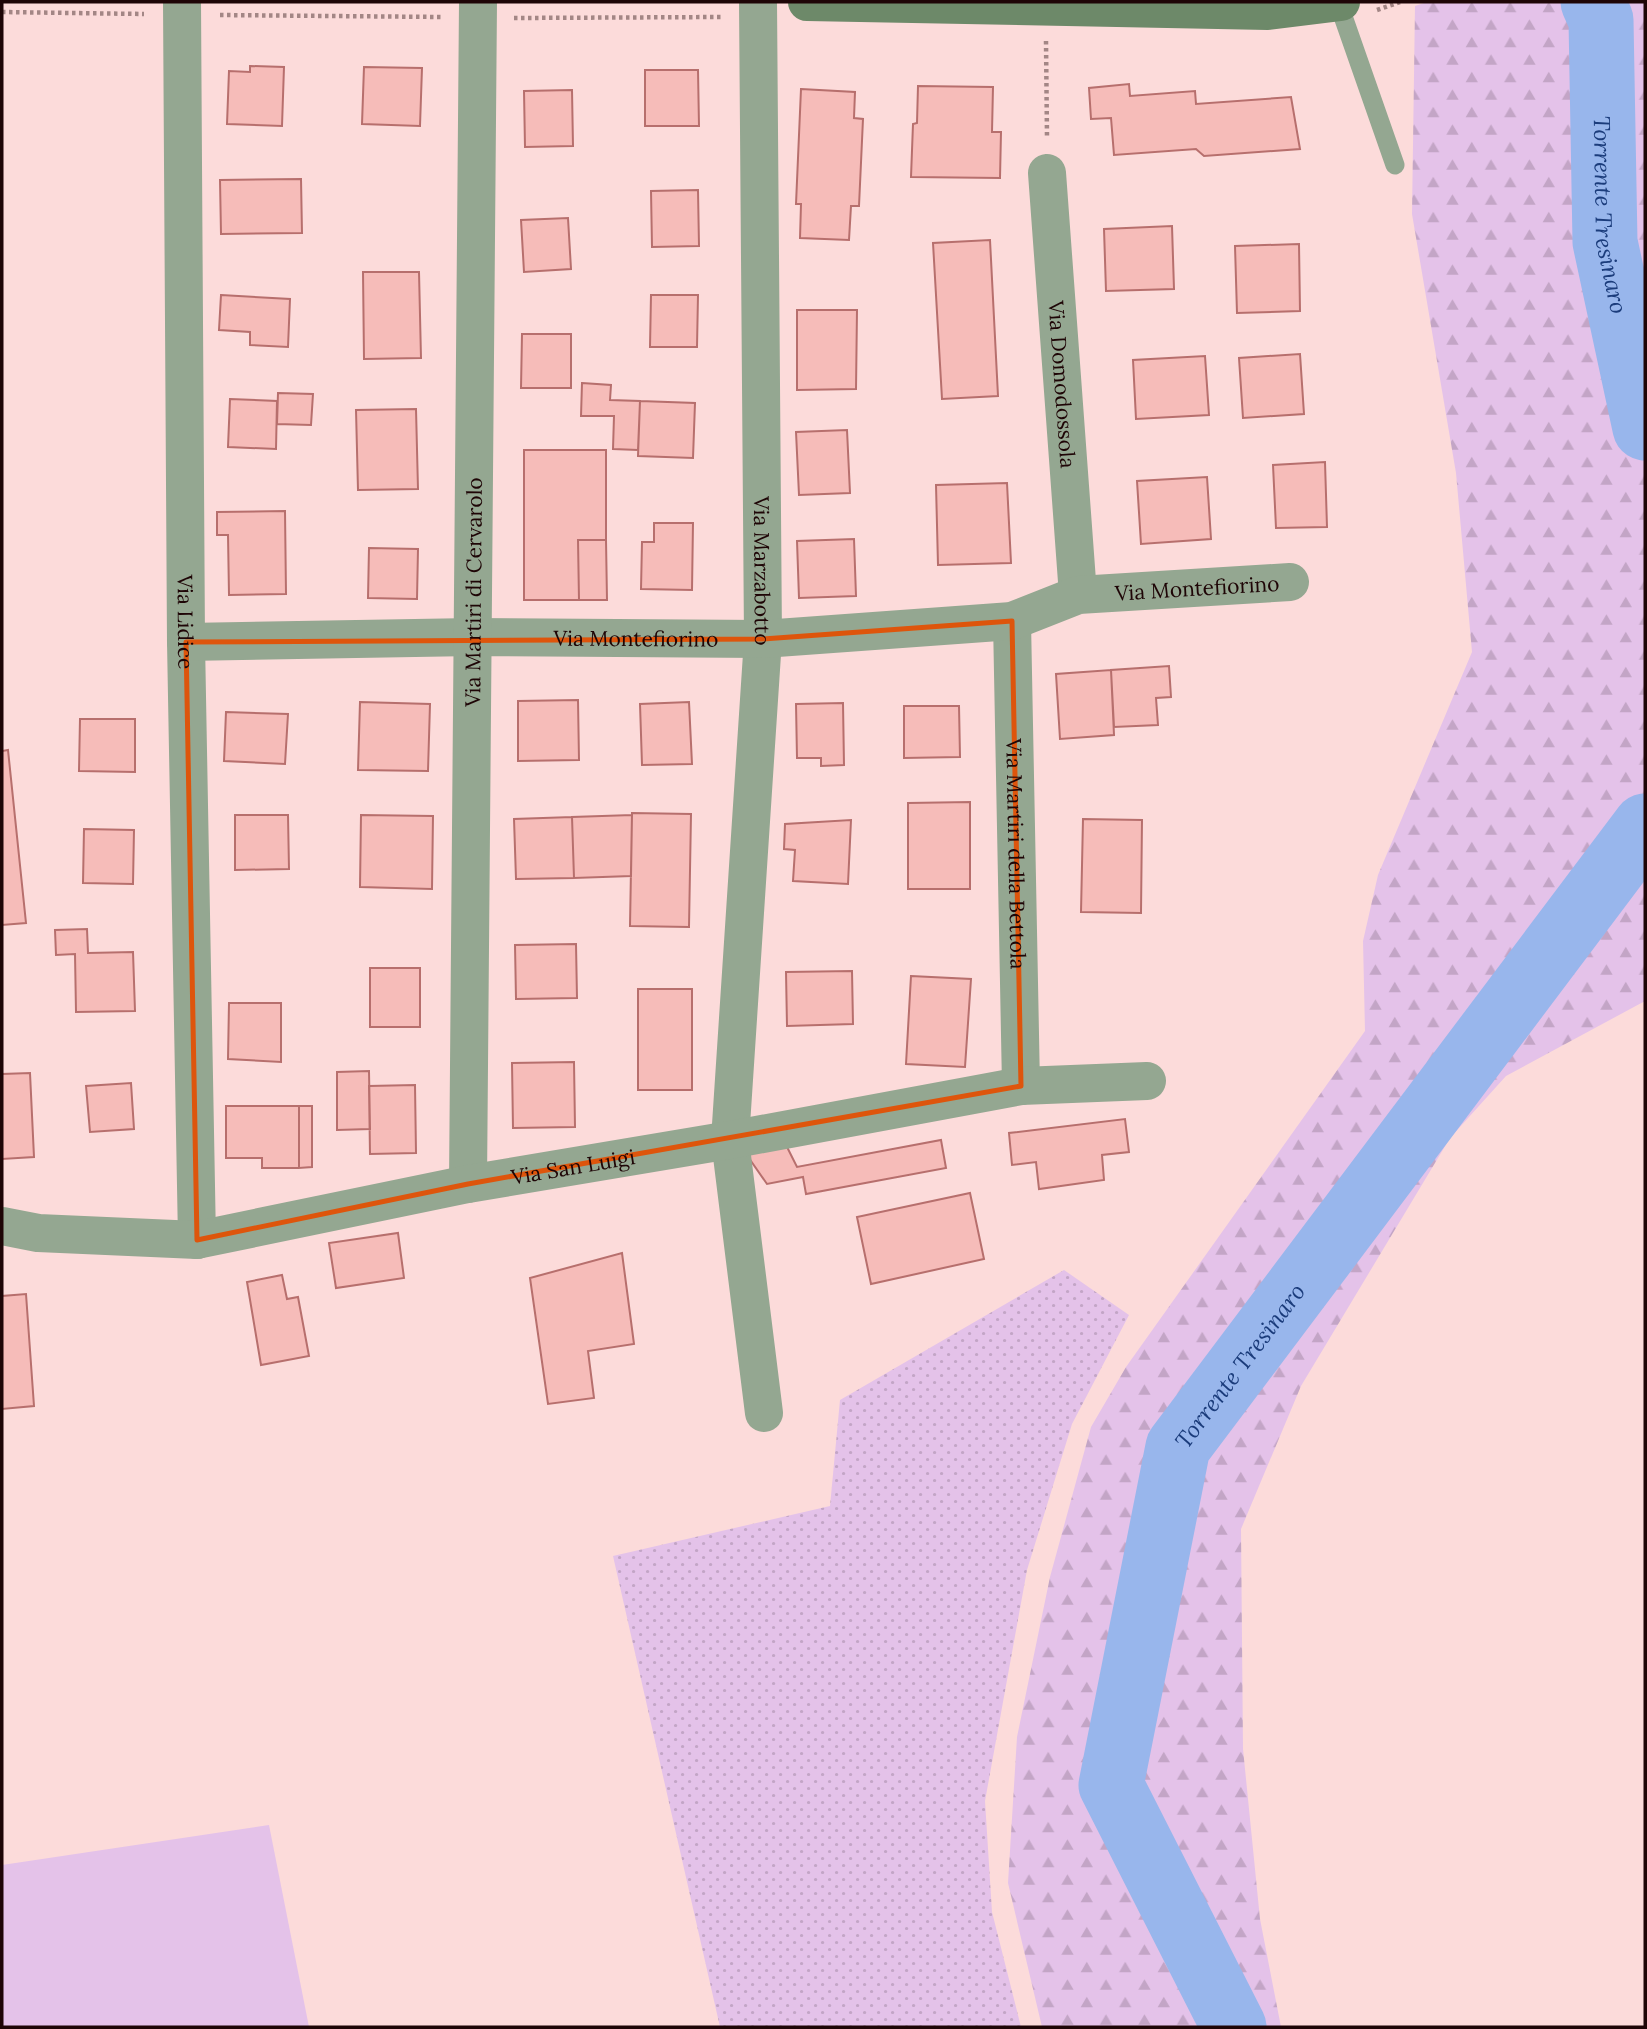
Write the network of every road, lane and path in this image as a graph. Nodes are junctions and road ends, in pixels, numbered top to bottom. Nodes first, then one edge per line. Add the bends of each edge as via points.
1 (807, 2) edge
2 (1400, 2) edge
3 (1045, 7) junction
4 (182, 8) edge
5 (1349, 8) edge
6 (758, 9) edge
7 (478, 10) edge
8 (2, 12) edge
9 (1395, 165) dead end
10 (1047, 173) joint
11 (1290, 582) dead end
12 (1078, 595) junction
13 (1012, 621) junction
14 (473, 637) junction
15 (763, 639) junction
16 (186, 642) junction
17 (1147, 1081) dead end
18 (1021, 1086) junction
19 (730, 1140) junction
20 (468, 1184) junction
21 (2, 1226) edge
22 (197, 1240) junction
23 (764, 1413) dead end

1 - 3 street
2 - 5 path
3 - 5 street
3 - 10 path
4 - 7 path
4 - 8 path
4 - 16 street, Via Lidice
5 - 9 lane
6 - 7 path
6 - 15 street, Via Marzabotto
7 - 14 street, Via Martiri di Cervarolo
10 - 12 street, Via Domodossola
11 - 12 street, Via Montefiorino
12 - 13 street, Via Montefiorino
13 - 15 street, Via Montefiorino
13 - 18 street, Via Martiri della Bettola
14 - 15 street, Via Montefiorino
14 - 16 street, Via Montefiorino
14 - 20 street, Via Martiri di Cervarolo
15 - 19 street, Via Marzabotto
16 - 22 street, Via Lidice
17 - 18 street, Via San Luigi
18 - 19 street, Via San Luigi
19 - 20 street, Via San Luigi
19 - 23 street, Via Marzabotto
20 - 22 street, Via San Luigi
21 - 22 street, Via San Luigi via 38,1233

